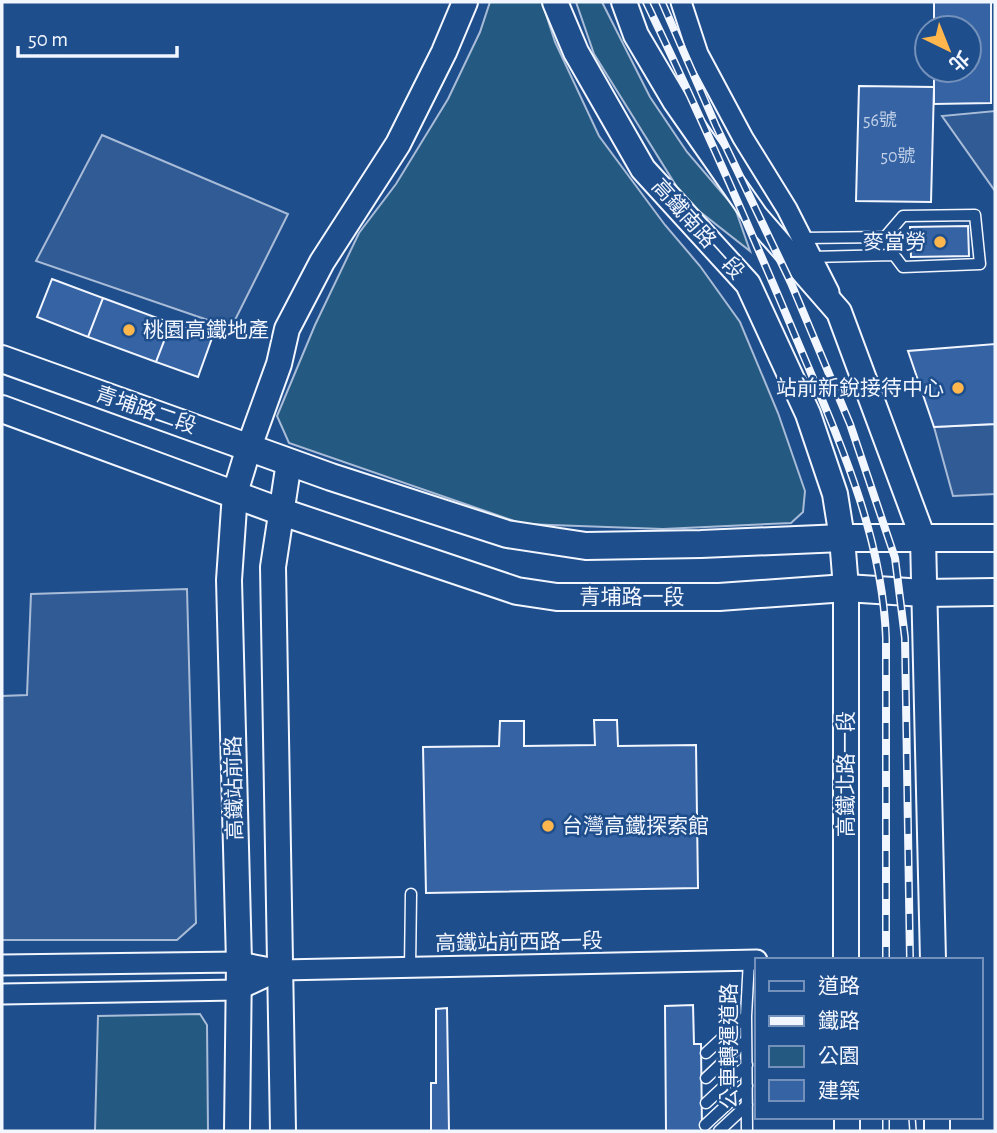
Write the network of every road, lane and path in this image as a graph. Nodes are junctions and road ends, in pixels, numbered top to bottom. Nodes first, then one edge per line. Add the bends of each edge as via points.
1 (465, 2) edge
2 (555, 2) edge
3 (624, 2) edge
4 (681, 2) edge
5 (802, 238) junction
6 (811, 257) junction
7 (839, 312) junction
8 (2, 359) edge
9 (2, 409) edge
10 (249, 447) junction
11 (289, 462) junction
12 (235, 494) junction
13 (282, 512) junction
14 (842, 538) junction
15 (923, 538) junction
16 (995, 538) edge
17 (846, 589) junction
18 (995, 592) edge
19 (924, 593) junction
20 (411, 894) dead end
21 (846, 958) edge
22 (933, 958) edge
23 (753, 960) edge
24 (239, 962) junction
25 (2, 965) edge
26 (410, 968) junction
27 (281, 970) junction
28 (238, 990) junction
29 (2, 994) edge
30 (746, 1016) junction
31 (746, 1040) junction
32 (706, 1054) dead end
33 (747, 1065) junction
34 (706, 1079) dead end
35 (747, 1086) junction
36 (706, 1103) dead end
37 (747, 1105) junction
38 (705, 1125) dead end
39 (745, 1129) edge
40 (237, 1131) edge
41 (283, 1131) edge
42 (719, 1131) edge

1 - 10 street via 398,144 349,216 287,329
2 - 14 street, 高鐵南路一段 via 576,52 643,169 748,284 808,414 837,503
3 - 7 street via 636,34 682,111 756,217
4 - 5 street via 698,54
5 - 6 street
5 - 6 lane via 885,237 903,216 975,215 980,264 903,267 894,255
6 - 7 street
7 - 15 street
8 - 10 main road, 青埔路二段
9 - 12 main road
10 - 11 main road, 青埔路二段
10 - 12 street, 高鐵站前路
11 - 13 street
11 - 14 main road via 507,534 586,546
12 - 13 main road
12 - 24 street, 高鐵站前路 via 229,580
13 - 17 main road, 青埔路一段 via 517,591 557,597 719,597
13 - 27 street, 高鐵站前路 via 273,567
14 - 15 main road
14 - 17 street, 高鐵南路一段
15 - 16 main road
15 - 19 street
17 - 19 main road, 青埔路一段
17 - 21 street, 高鐵北路一段
18 - 19 main road, 青埔路一段
19 - 22 street
20 - 26 lane
23 - 26 street, 高鐵站前西路一段
23 - 30 lane, 公車轉運道路
24 - 25 street, 高鐵站前西路一段
24 - 27 street, 高鐵站前西路一段
24 - 28 street, 高鐵站前路
26 - 27 street, 高鐵站前西路一段
27 - 28 street, 高鐵站前西路一段
27 - 41 street, 高鐵站前路
28 - 29 street, 高鐵站前西路一段
28 - 40 street, 高鐵站前路
30 - 31 lane, 公車轉運道路
30 - 32 lane
31 - 33 lane, 公車轉運道路
31 - 34 lane
33 - 35 lane, 公車轉運道路
33 - 36 lane
35 - 37 lane, 公車轉運道路
35 - 38 lane
37 - 39 lane, 公車轉運道路
37 - 42 lane

